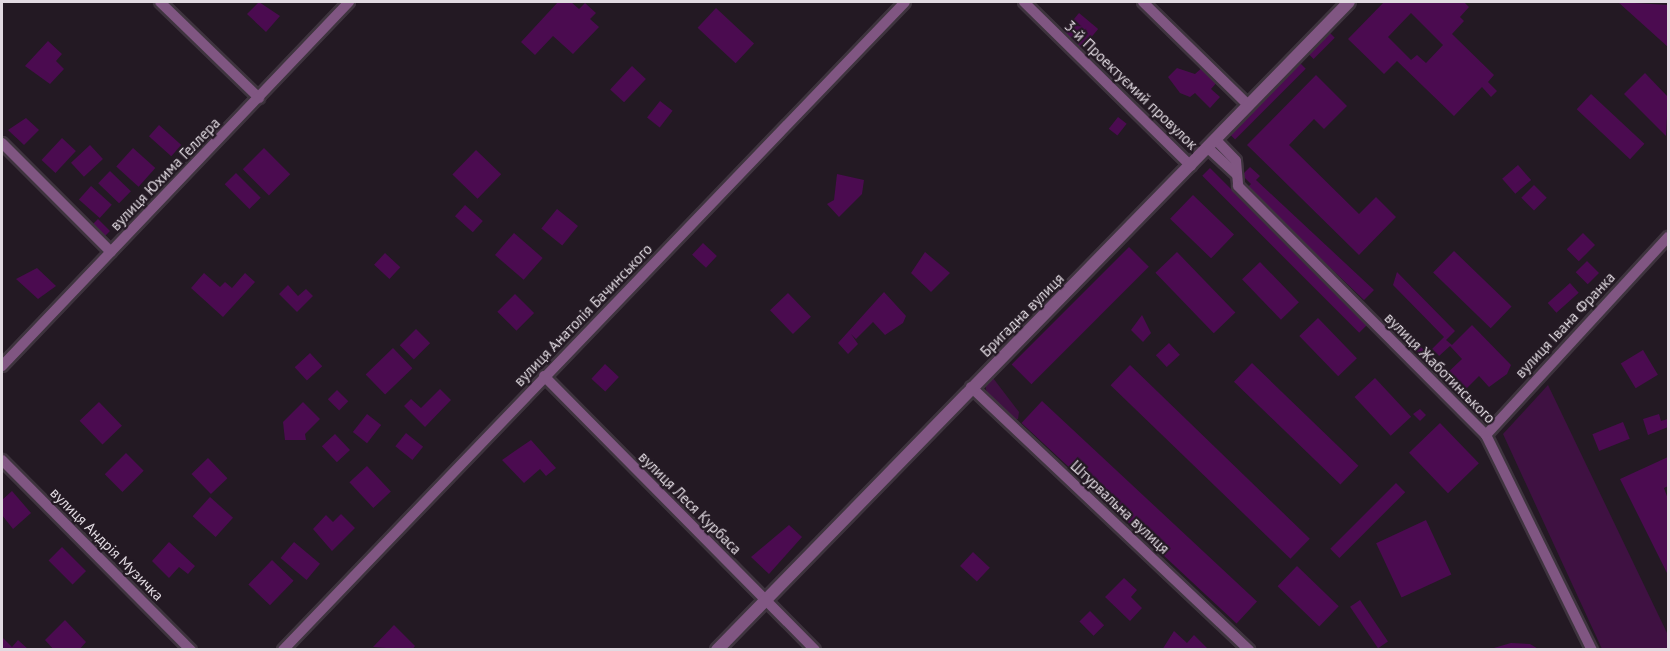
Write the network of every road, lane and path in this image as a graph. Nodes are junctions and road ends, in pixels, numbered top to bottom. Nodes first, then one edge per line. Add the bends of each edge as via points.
1 (160, 2) edge
2 (349, 2) edge
3 (905, 2) edge
4 (1024, 2) edge
5 (1143, 2) edge
6 (1349, 2) edge
7 (259, 98) junction
8 (1247, 104) junction
9 (2, 143) edge
10 (1211, 143) junction
11 (1191, 166) junction
12 (1668, 237) edge
13 (111, 252) junction
14 (2, 366) edge
15 (544, 376) junction
16 (971, 387) junction
17 (1486, 435) junction
18 (2, 460) edge
19 (766, 601) junction
20 (191, 650) edge
21 (283, 650) edge
22 (717, 650) edge
23 (815, 650) edge
24 (1249, 650) edge
25 (1592, 650) edge

1 - 7 street
2 - 7 street, вулиця Юхима Геллера
3 - 15 street, вулиця Анатолія Бачинського
4 - 11 street, 3-й Проектуємий провулок
5 - 8 street
6 - 8 street, Бригадна вулиця
7 - 13 street, вулиця Юхима Геллера
8 - 10 street, Бригадна вулиця
9 - 13 street
10 - 11 street, Бригадна вулиця
10 - 17 street, вулиця Жаботинського via 1236,160 1238,186
11 - 16 street, Бригадна вулиця
12 - 17 street, вулиця Івана Франка
13 - 14 street, вулиця Юхима Геллера
15 - 19 street, вулиця Леся Курбаса
15 - 21 street, вулиця Анатолія Бачинського
16 - 19 street, Бригадна вулиця
16 - 24 street, Штурвальна вулиця
17 - 25 street, вулиця Жаботинського
18 - 20 street, вулиця Андрія Музичка
19 - 22 street, Бригадна вулиця
19 - 23 street, вулиця Леся Курбаса

